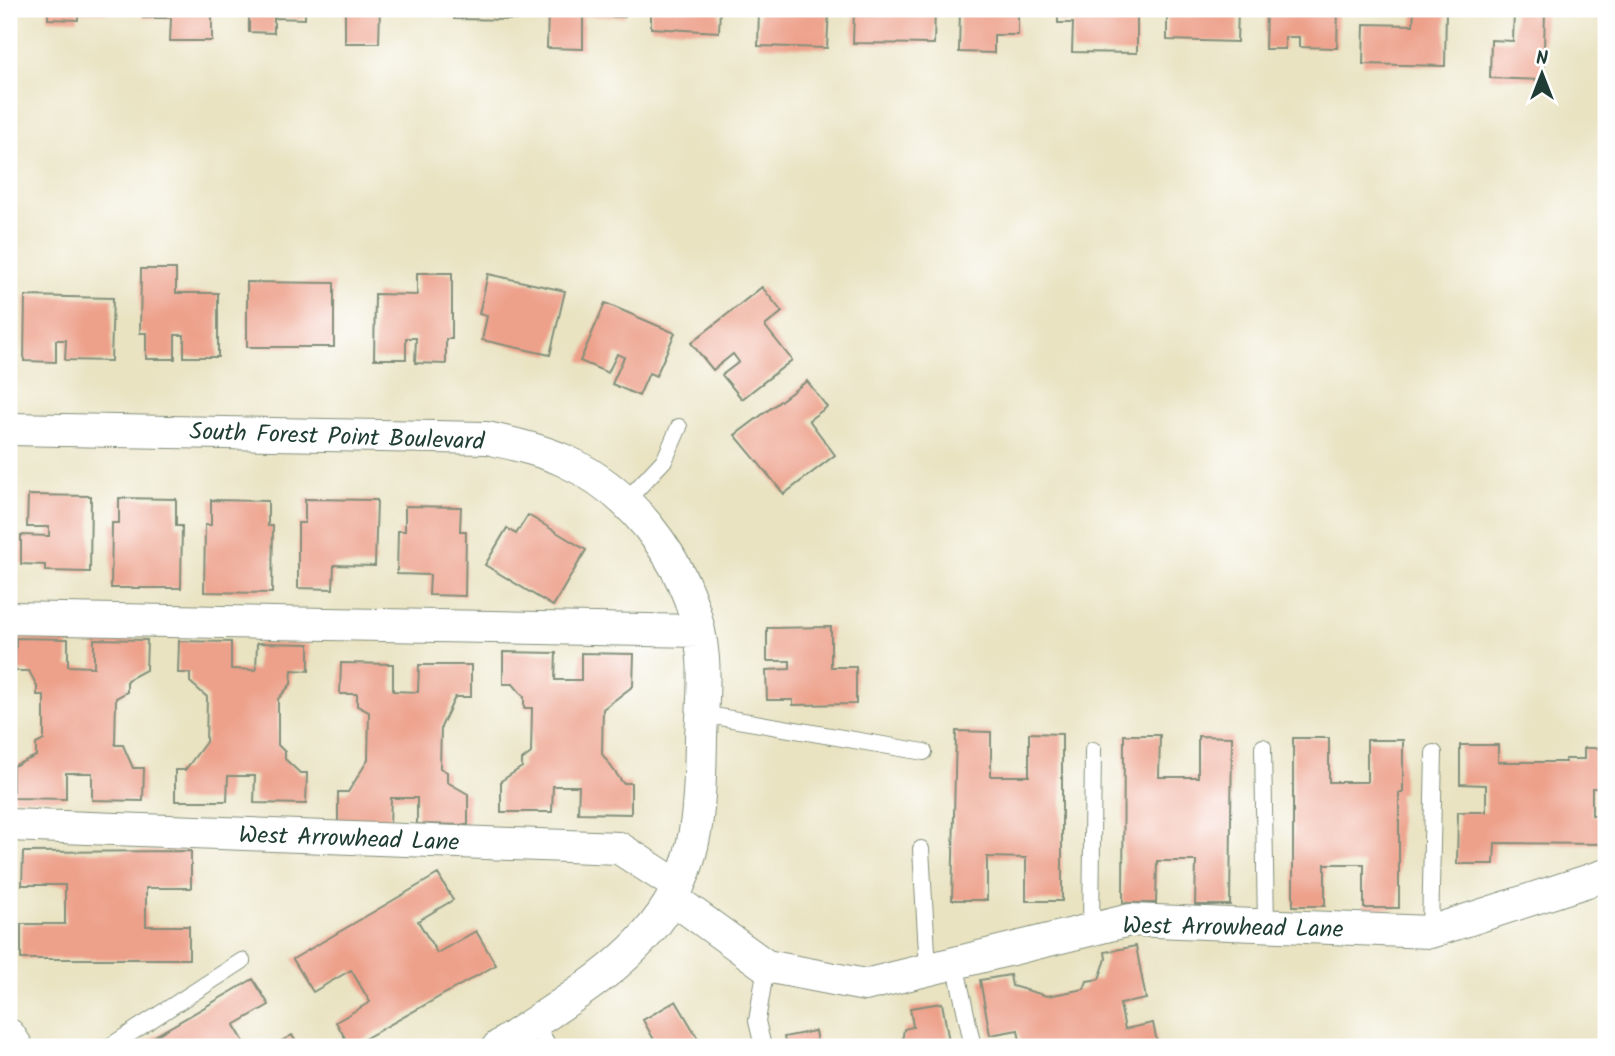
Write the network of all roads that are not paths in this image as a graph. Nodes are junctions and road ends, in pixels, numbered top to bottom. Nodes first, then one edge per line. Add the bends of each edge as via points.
1 (679, 428) dead end
2 (9, 429) edge
3 (625, 502) junction
4 (9, 618) edge
5 (698, 631) junction
6 (702, 714) junction
7 (1263, 747) dead end
8 (1093, 750) dead end
9 (924, 752) dead end
10 (1434, 753) dead end
11 (9, 825) edge
12 (920, 849) dead end
13 (1606, 875) edge
14 (675, 892) junction
15 (1266, 926) junction
16 (1091, 930) junction
17 (1430, 932) junction
18 (242, 961) dead end
19 (766, 966) junction
20 (941, 966) junction
21 (9, 1035) edge
22 (541, 1035) edge
23 (17, 1047) edge
24 (109, 1047) edge
25 (498, 1047) edge
26 (763, 1047) edge
27 (973, 1047) edge

1 - 3 lane via 665,459
2 - 3 street, South Forest Point Boulevard via 487,438 565,461
3 - 5 street, South Forest Point Boulevard via 669,556 687,592
4 - 5 street
5 - 6 street, South Forest Point Boulevard via 703,659
6 - 9 lane
6 - 14 street, South Forest Point Boulevard via 697,825
7 - 15 lane
8 - 16 lane
10 - 17 lane
11 - 14 street, West Arrowhead Lane via 620,848
12 - 20 lane
13 - 17 street, West Arrowhead Lane
14 - 19 street, West Arrowhead Lane
14 - 22 street, South Forest Point Boulevard via 628,954
15 - 16 street, West Arrowhead Lane via 1130,920
15 - 17 street, West Arrowhead Lane
16 - 20 street, West Arrowhead Lane
18 - 24 lane
19 - 20 street, West Arrowhead Lane via 865,985
19 - 26 lane via 757,1021
20 - 27 lane
21 - 23 street
22 - 25 street, South Forest Point Boulevard

